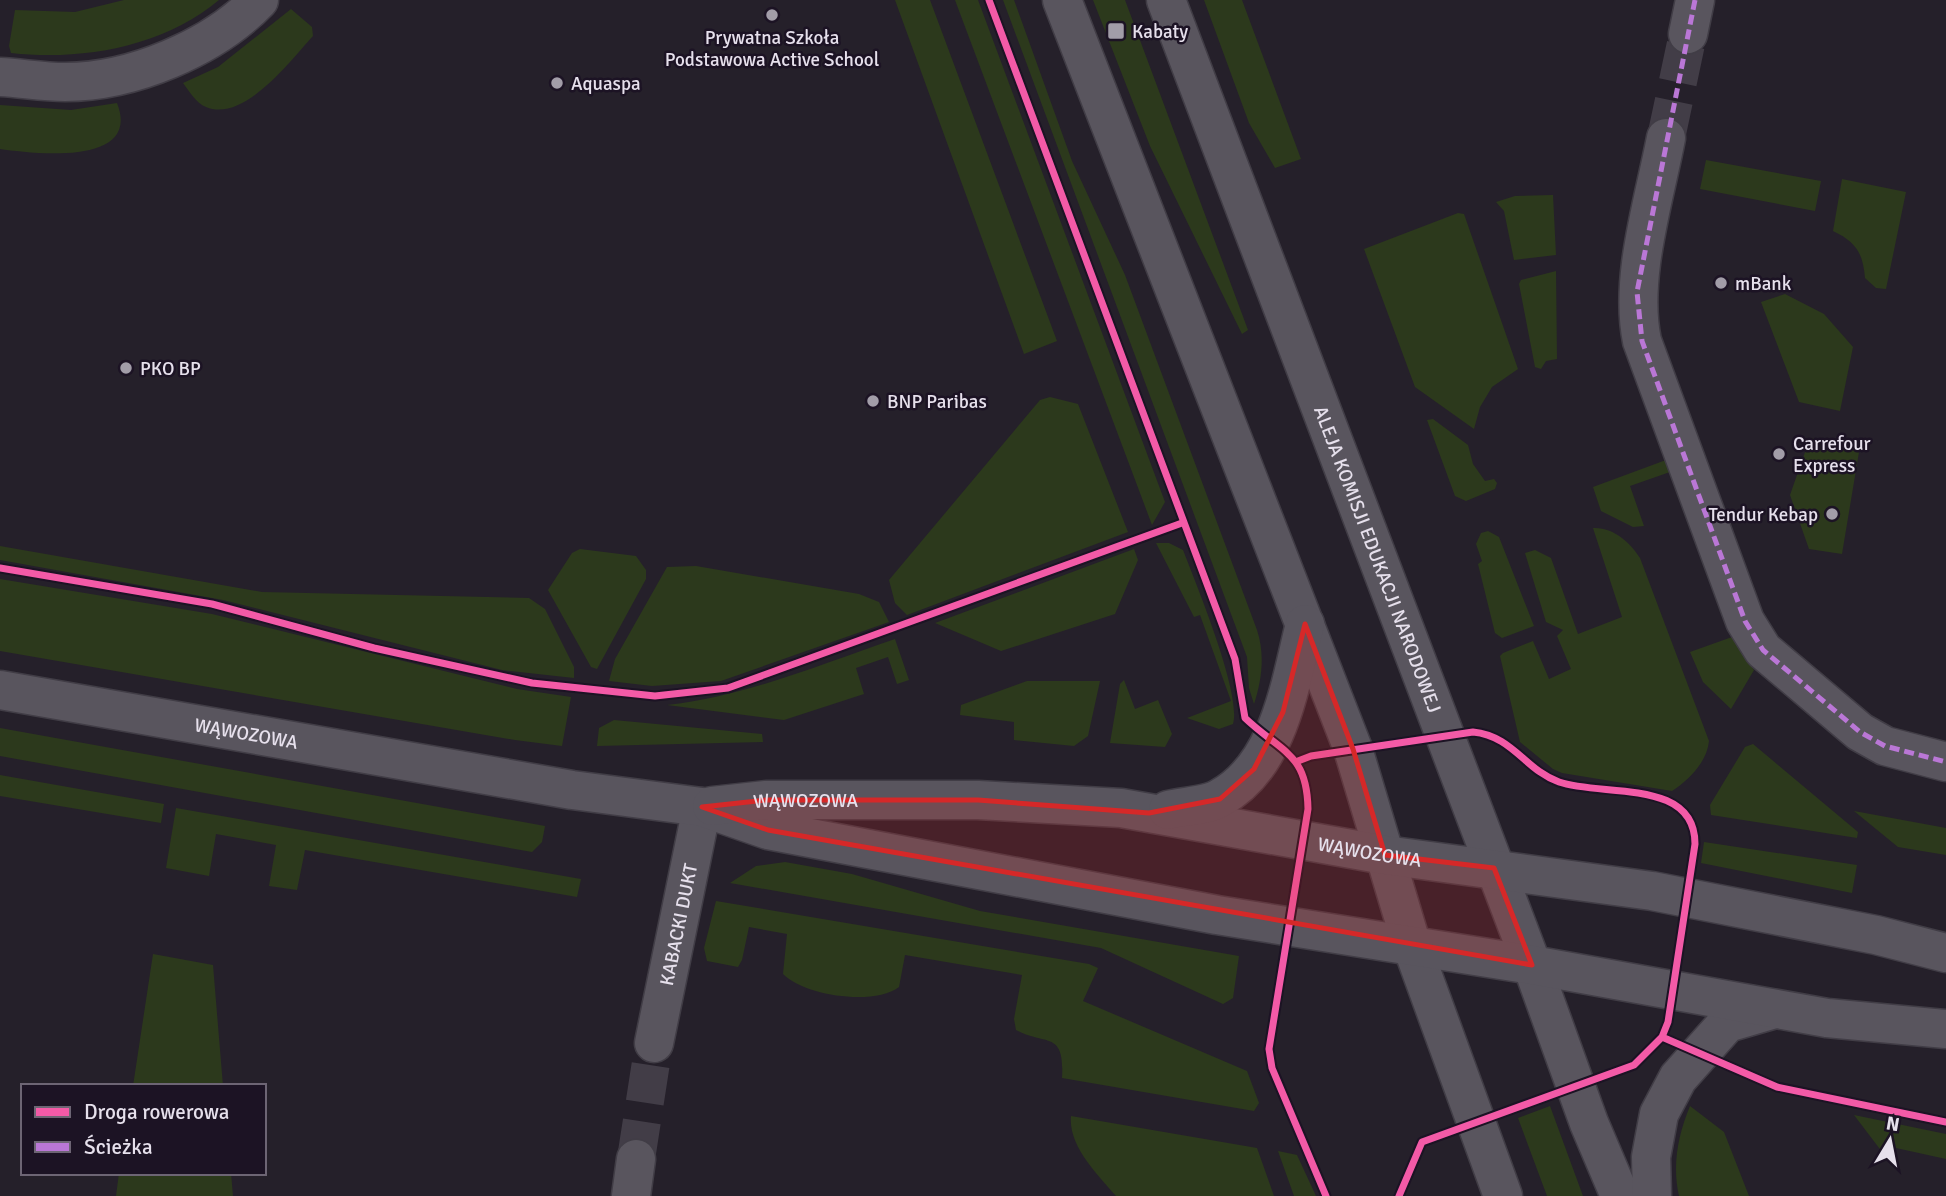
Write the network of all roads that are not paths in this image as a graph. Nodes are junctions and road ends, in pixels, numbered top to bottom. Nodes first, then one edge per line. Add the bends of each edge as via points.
1 (259, 0) edge
2 (1062, 0) edge
3 (1166, 0) edge
4 (0, 77) edge
5 (1666, 138) tunnel mouth
6 (1305, 624) junction
7 (0, 690) edge
8 (1946, 762) edge
9 (702, 807) junction
10 (1149, 813) junction
11 (1385, 855) junction
12 (1494, 869) junction
13 (1412, 946) junction
14 (1946, 953) edge
15 (1532, 965) junction
16 (1775, 1009) junction
17 (1946, 1029) edge
18 (654, 1043) tunnel mouth
19 (1503, 1196) edge
20 (1620, 1196) edge
21 (1652, 1196) edge

1 - 4 street via 199,47 136,71 66,82
2 - 6 street
3 - 12 street, ALEJA KOMISJI EDUKACJI NARODOWEJ
5 - 8 street via 1637,292 1638,322 1745,621 1763,650 1860,732 1885,746
6 - 10 street via 1283,712 1254,769 1220,799
6 - 11 street via 1353,750
7 - 9 street, WĄWOZOWA via 572,790
9 - 10 street, WĄWOZOWA via 766,800 978,800
9 - 13 street, WĄWOZOWA via 768,830 1217,915
9 - 18 street, KABACKI DUKT
10 - 11 street, WĄWOZOWA
11 - 12 street, WĄWOZOWA
11 - 13 street
12 - 14 street, WĄWOZOWA via 1652,891
12 - 15 street, ALEJA KOMISJI EDUKACJI NARODOWEJ
13 - 15 street, WĄWOZOWA
13 - 19 street
15 - 16 street, WĄWOZOWA
15 - 20 street, ALEJA KOMISJI EDUKACJI NARODOWEJ
16 - 17 street, WĄWOZOWA
16 - 21 street, WĄWOZOWA via 1727,1023 1678,1078 1660,1114 1651,1157

